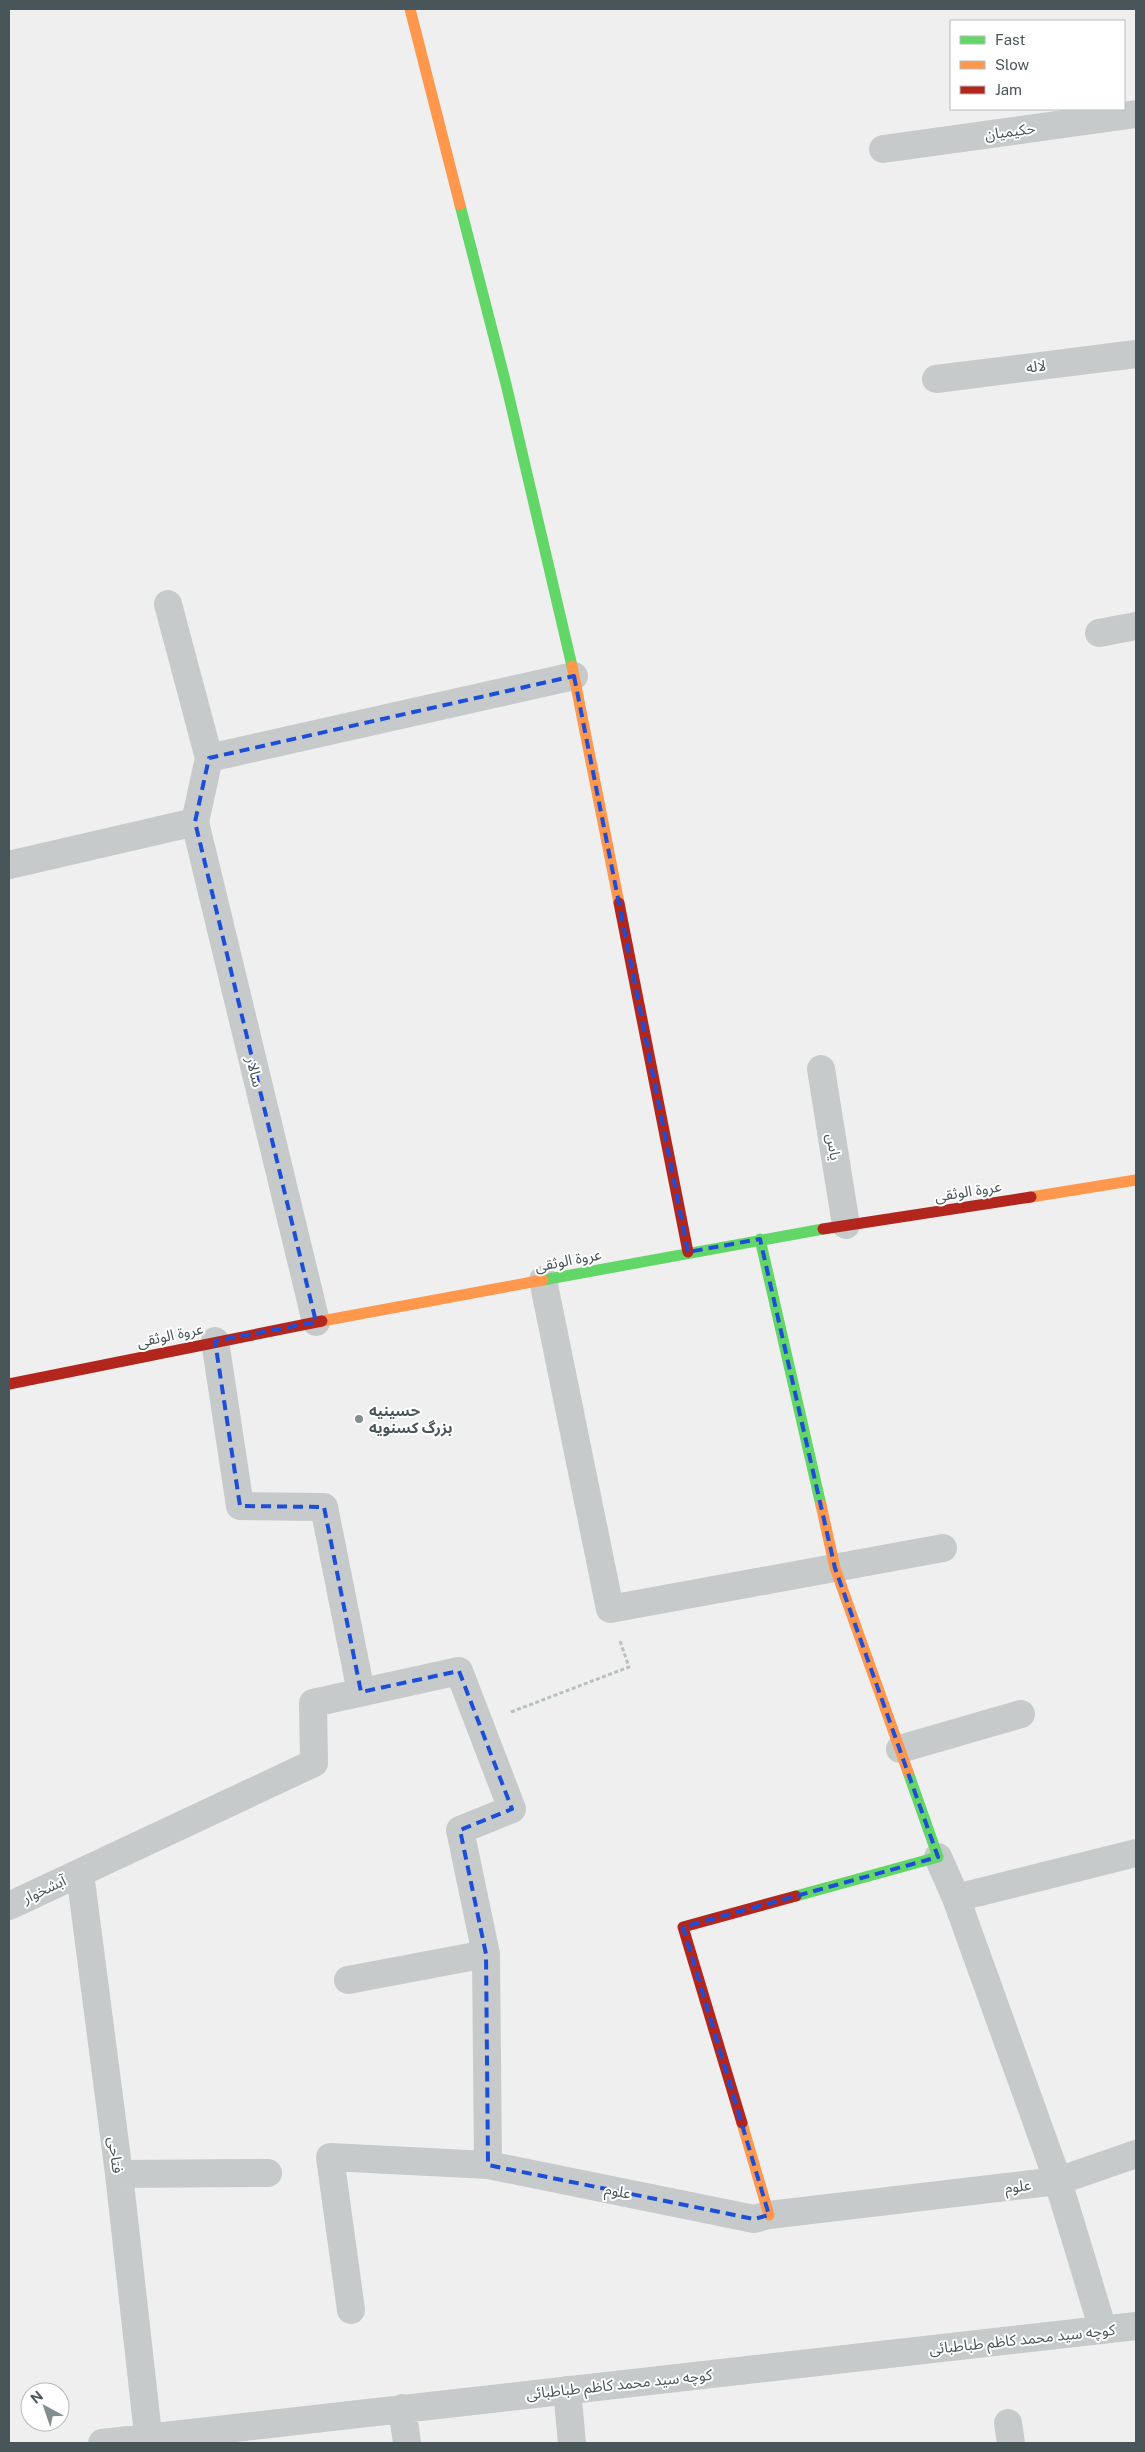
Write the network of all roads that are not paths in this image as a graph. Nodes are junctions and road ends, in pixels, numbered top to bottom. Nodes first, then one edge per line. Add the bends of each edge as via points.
1 (410, 9) edge
2 (1136, 114) edge
3 (883, 149) dead end
4 (1136, 354) edge
5 (936, 379) dead end
6 (168, 604) dead end
7 (1136, 626) edge
8 (1099, 633) dead end
9 (574, 676) junction
10 (209, 758) junction
11 (195, 822) junction
12 (9, 865) edge
13 (821, 1069) dead end
14 (1136, 1180) edge
15 (846, 1226) junction
16 (760, 1239) junction
17 (688, 1252) junction
18 (544, 1280) junction
19 (316, 1322) junction
20 (215, 1341) junction
21 (9, 1384) edge
22 (943, 1548) dead end
23 (835, 1568) junction
24 (361, 1692) junction
25 (1021, 1714) dead end
26 (900, 1749) junction
27 (1136, 1853) edge
28 (938, 1857) junction
29 (80, 1873) junction
30 (956, 1898) junction
31 (9, 1906) edge
32 (486, 1954) junction
33 (348, 1980) dead end
34 (1136, 2154) edge
35 (488, 2165) junction
36 (268, 2173) dead end
37 (119, 2174) junction
38 (1058, 2181) junction
39 (768, 2215) junction
40 (351, 2310) dead end
41 (1136, 2326) edge
42 (1103, 2330) junction
43 (567, 2390) junction
44 (402, 2408) junction
45 (149, 2441) edge
46 (102, 2443) edge
47 (407, 2443) edge
48 (572, 2443) edge

1 - 9 street via 506,384
2 - 3 street, حکیمیان
4 - 5 street, لاله
6 - 10 street
7 - 8 street
9 - 10 street
9 - 17 street
10 - 11 street
11 - 12 street
11 - 19 street, سالار
13 - 15 street, یاس
14 - 15 street, عروة الوثقی
15 - 16 street, عروة الوثقی
16 - 17 street, عروة الوثقی
16 - 23 street
17 - 18 street, عروة الوثقی
18 - 19 street, عروة الوثقی
18 - 23 street via 610,1609
19 - 20 street, عروة الوثقی
20 - 21 street, عروة الوثقی
20 - 24 street via 240,1506 324,1508
22 - 23 street
23 - 26 street
24 - 29 street, آبشخوار via 313,1703 314,1763
24 - 32 street via 459,1671 512,1809 460,1830
25 - 26 street
26 - 28 street
27 - 30 street
28 - 30 street
28 - 39 street via 683,1926
29 - 31 street, آبشخوار
29 - 37 street, فتاحی
30 - 38 street
32 - 33 street
32 - 35 street
34 - 38 street, علوم
35 - 39 street, علوم via 754,2219
35 - 40 street, علوم via 330,2157
36 - 37 street
37 - 45 street, فتاحی
38 - 39 street, علوم
38 - 42 street
41 - 42 street, کوچه سید محمد کاظم طباطبائی
42 - 43 street, کوچه سید محمد کاظم طباطبائی
43 - 44 street, کوچه سید محمد کاظم طباطبائی
43 - 48 street
44 - 45 street, کوچه سید محمد کاظم طباطبائی
44 - 47 street
45 - 46 street, کوچه سید محمد کاظم طباطبائی

